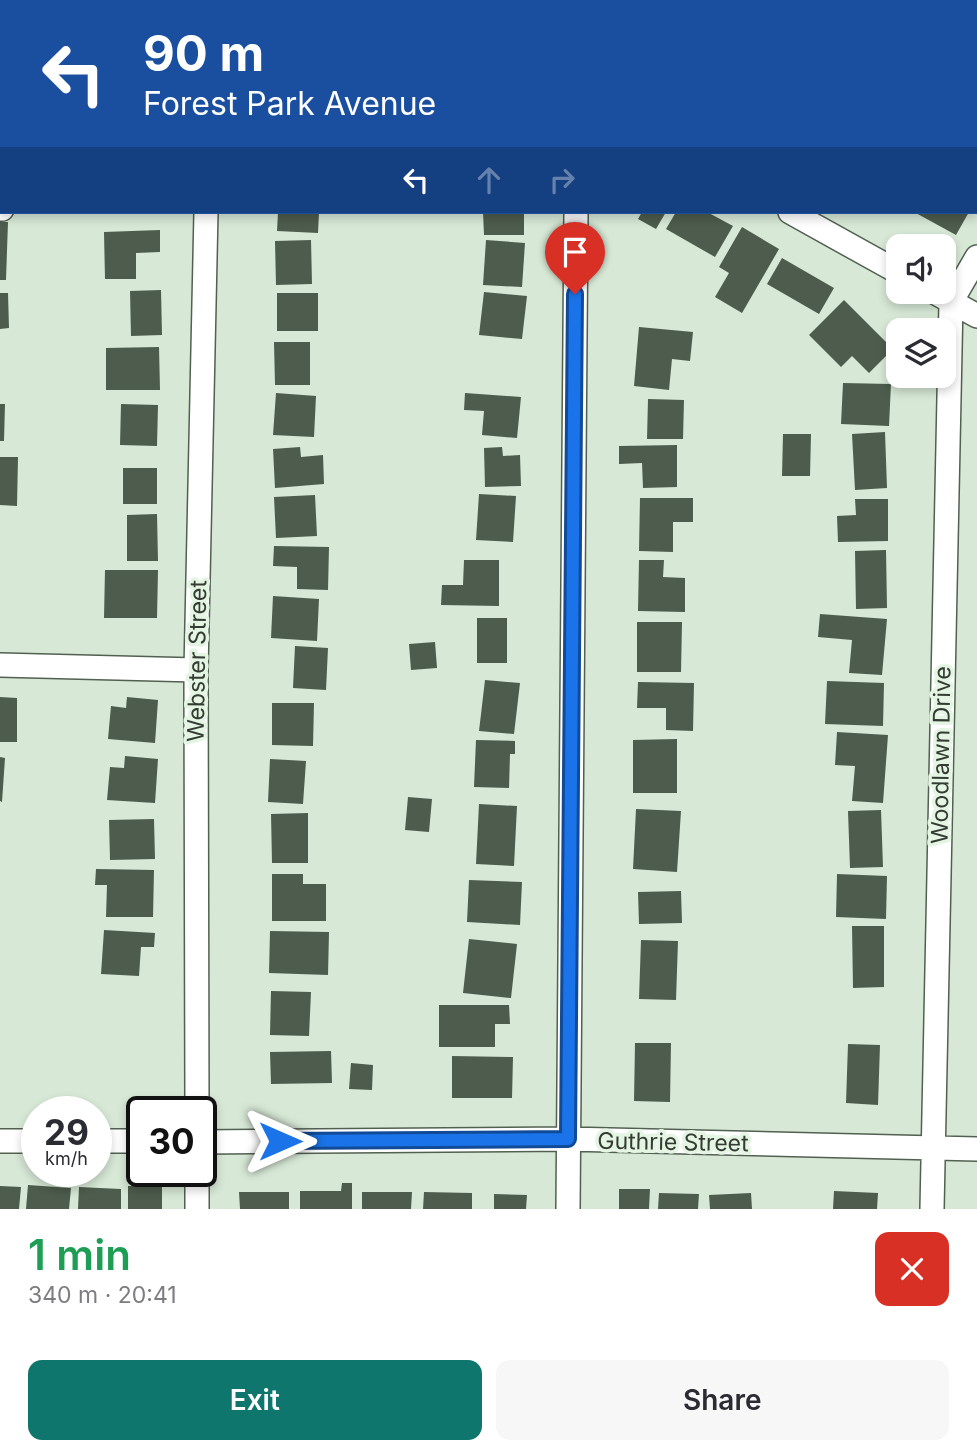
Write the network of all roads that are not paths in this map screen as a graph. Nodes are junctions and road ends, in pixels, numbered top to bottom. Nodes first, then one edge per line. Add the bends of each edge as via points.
1 (206, 214) edge
2 (576, 214) edge
3 (794, 214) edge
4 (977, 257) edge
5 (886, 265) edge
6 (956, 282) edge
7 (943, 304) edge
8 (956, 304) edge
9 (977, 316) edge
10 (0, 665) edge
11 (196, 670) junction
12 (197, 1096) edge
13 (568, 1139) junction
14 (0, 1141) edge
15 (21, 1141) edge
16 (217, 1142) edge
17 (933, 1148) junction
18 (977, 1149) edge
19 (197, 1187) edge
20 (197, 1209) edge
21 (568, 1209) edge
22 (932, 1209) edge

1 - 11 street, Webster Street
2 - 13 street
3 - 5 street
4 - 6 street
7 - 17 street, Woodlawn Drive
8 - 9 street
10 - 11 street
11 - 12 street, Webster Street
13 - 16 street, Guthrie Street
13 - 17 street, Guthrie Street
13 - 21 street
14 - 15 street
17 - 18 street, Guthrie Street
17 - 22 street, Woodlawn Drive
19 - 20 street

